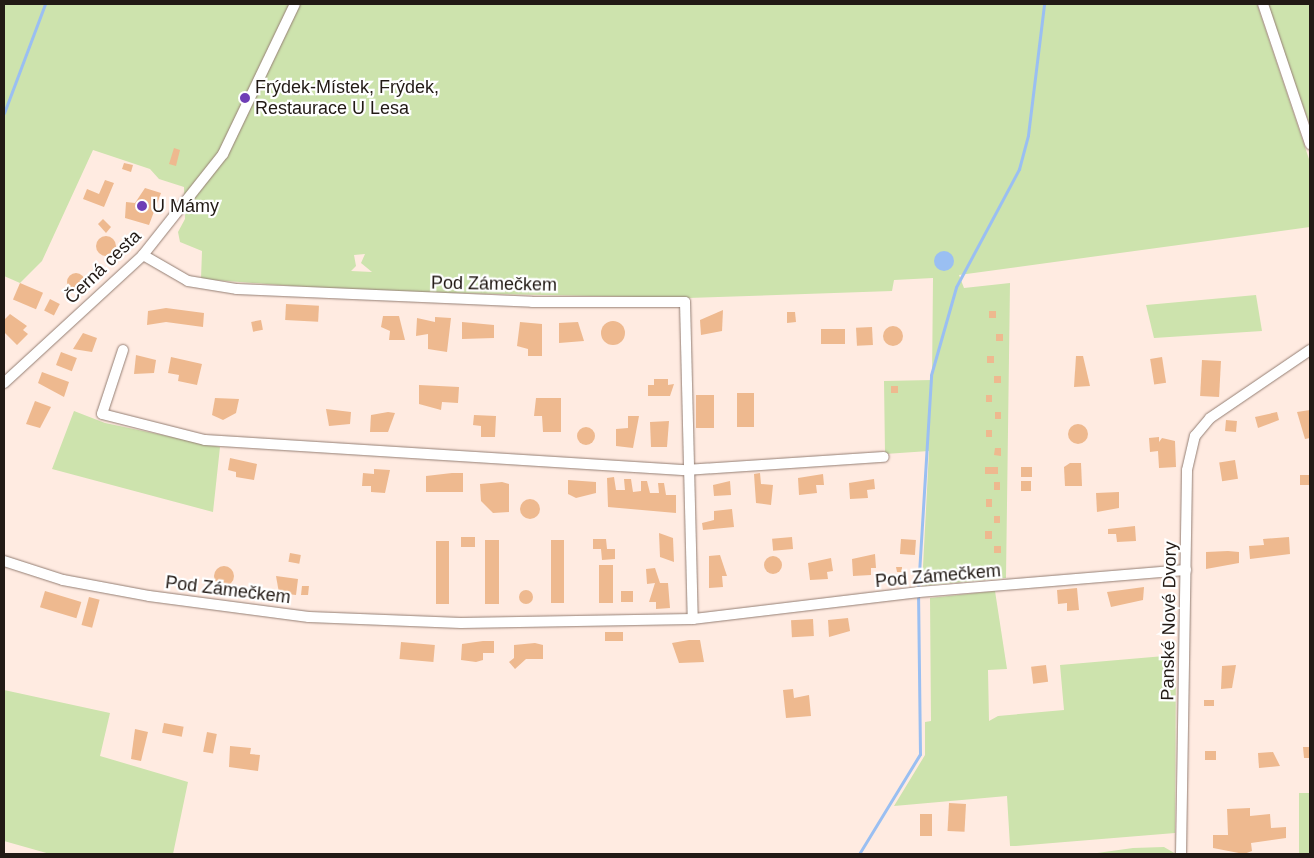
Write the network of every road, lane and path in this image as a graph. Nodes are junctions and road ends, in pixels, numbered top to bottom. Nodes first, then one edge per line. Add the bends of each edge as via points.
1 (294, 4) edge
2 (1263, 4) edge
3 (1310, 144) edge
4 (143, 255) junction
5 (123, 350) dead end
6 (1310, 350) edge
7 (4, 383) edge
8 (884, 457) dead end
9 (686, 470) junction
10 (4, 561) edge
11 (1186, 570) junction
12 (693, 619) junction
13 (1181, 854) edge

1 - 4 street, Černá cesta via 223,154
2 - 3 street
4 - 7 street, Černá cesta
4 - 9 street, Pod Zámečkem via 188,281 237,289 512,302 685,302
5 - 9 street via 102,414 205,440
6 - 11 street, Panské Nové Dvory via 1230,405 1195,436 1187,470
8 - 9 street
9 - 12 street, Pod Zámečkem
10 - 12 street, Pod Zámečkem via 63,580 309,617 451,623
11 - 12 street, Pod Zámečkem via 919,592
11 - 13 street, Panské Nové Dvory

